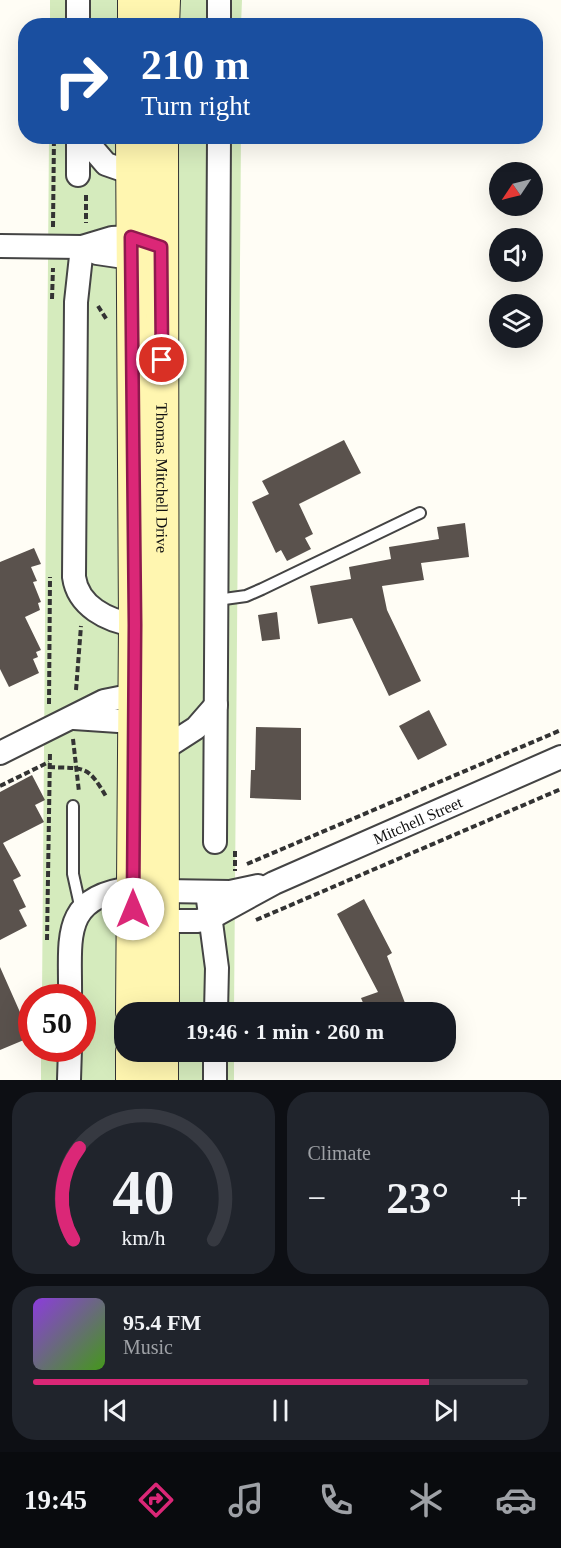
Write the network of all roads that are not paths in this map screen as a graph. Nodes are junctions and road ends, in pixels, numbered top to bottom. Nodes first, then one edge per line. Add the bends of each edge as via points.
1 (78, 0) edge
2 (134, 0) edge
3 (164, 0) edge
4 (219, 0) edge
5 (78, 18) edge
6 (134, 18) edge
7 (164, 18) edge
8 (219, 18) edge
9 (80, 144) edge
10 (87, 144) edge
11 (132, 144) edge
12 (161, 144) edge
13 (162, 144) edge
14 (219, 144) edge
15 (132, 172) junction
16 (78, 175) road end
17 (0, 246) edge
18 (82, 247) junction
19 (161, 247) junction
20 (131, 248) junction
21 (420, 513) dead end
22 (217, 600) junction
23 (150, 626) junction
24 (216, 705) junction
25 (134, 708) junction
26 (165, 710) junction
27 (165, 748) junction
28 (0, 753) edge
29 (561, 757) edge
30 (74, 806) road end
31 (215, 842) dead end
32 (274, 883) junction
33 (133, 888) junction
34 (207, 892) junction
35 (164, 906) junction
36 (81, 910) junction
37 (209, 918) junction
38 (70, 984) edge
39 (132, 1002) edge
40 (163, 1002) edge
41 (216, 1002) edge
42 (70, 1062) edge
43 (132, 1062) edge
44 (162, 1062) edge
45 (215, 1062) edge
46 (69, 1080) edge
47 (132, 1080) edge
48 (162, 1080) edge
49 (215, 1080) edge

1 - 5 street
2 - 6 main road
3 - 7 main road
4 - 8 street
9 - 16 street
10 - 15 street via 106,164
11 - 15 main road, Thomas Mitchell Drive
12 - 15 main road
13 - 19 main road, Thomas Mitchell Drive
14 - 22 street
15 - 20 main road, Thomas Mitchell Drive
17 - 18 street
18 - 20 street via 97,254
18 - 23 street via 76,303 76,590 108,618
19 - 20 main road
19 - 23 main road, Thomas Mitchell Drive
20 - 23 main road, Thomas Mitchell Drive
21 - 22 lane via 246,596
22 - 24 street
23 - 25 main road, Thomas Mitchell Drive
23 - 26 main road, Thomas Mitchell Drive
24 - 27 street via 196,728
24 - 31 street
25 - 26 main road
25 - 28 street via 72,718
25 - 33 main road, Thomas Mitchell Drive
26 - 27 main road, Thomas Mitchell Drive
27 - 35 main road, Thomas Mitchell Drive
29 - 32 street, Mitchell Street
30 - 36 lane via 73,874
32 - 34 street, Mitchell Street
32 - 37 street, Mitchell Street
33 - 35 main road
33 - 36 street via 106,894
33 - 39 main road, Thomas Mitchell Drive
34 - 35 street, Mitchell Street
34 - 37 street
35 - 37 street, Mitchell Street via 198,921
35 - 40 main road, Thomas Mitchell Drive
36 - 38 street via 72,924
37 - 41 street
42 - 46 street
43 - 47 main road
44 - 48 main road
45 - 49 street

